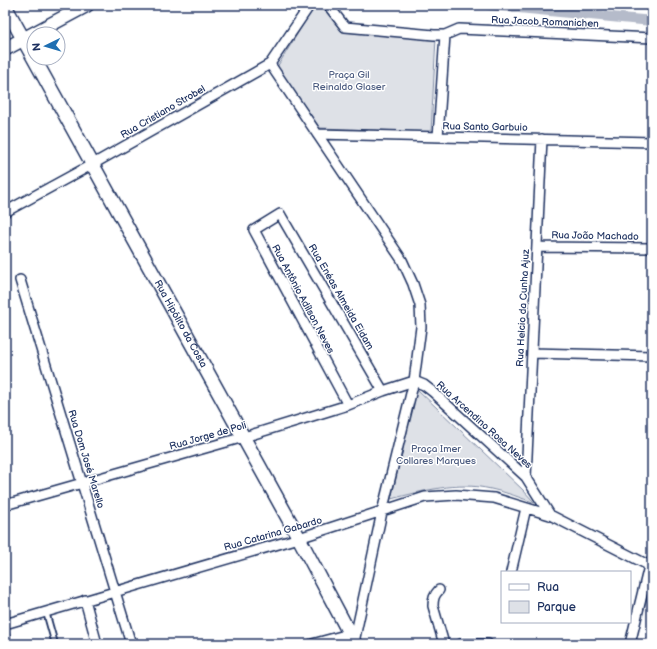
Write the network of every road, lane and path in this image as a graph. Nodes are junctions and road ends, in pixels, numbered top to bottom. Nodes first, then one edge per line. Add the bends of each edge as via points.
1 (87, 5) edge
2 (310, 5) edge
3 (328, 5) edge
4 (5, 6) edge
5 (445, 35) junction
6 (652, 38) edge
7 (24, 39) junction
8 (5, 49) edge
9 (270, 64) junction
10 (317, 134) junction
11 (438, 137) junction
12 (542, 139) junction
13 (652, 142) edge
14 (93, 164) junction
15 (5, 212) edge
16 (280, 214) joint
17 (537, 246) junction
18 (652, 248) edge
19 (20, 280) dead end
20 (532, 353) junction
21 (652, 356) edge
22 (414, 381) junction
23 (383, 391) junction
24 (348, 405) junction
25 (244, 437) junction
26 (526, 477) junction
27 (82, 484) junction
28 (5, 505) edge
29 (526, 508) junction
30 (382, 512) junction
31 (550, 515) junction
32 (299, 538) junction
33 (651, 567) edge
34 (511, 571) edge
35 (439, 590) dead end
36 (115, 591) junction
37 (85, 600) junction
38 (46, 612) junction
39 (5, 624) edge
40 (5, 632) edge
41 (352, 640) edge
42 (9, 644) edge
43 (55, 644) edge
44 (97, 644) edge
45 (131, 644) edge
46 (312, 644) edge
47 (444, 644) edge
48 (461, 644) edge
49 (488, 644) edge
50 (630, 644) edge

1 - 7 street
2 - 9 street, Rua Cristiano Strobel
3 - 5 street, Rua Jacob Romanichen via 345,27
4 - 7 street, Rua Hipólito da Costa
5 - 6 street, Rua Jacob Romanichen via 458,30
5 - 11 street
7 - 8 street
7 - 14 street, Rua Hipólito da Costa
9 - 10 street
9 - 14 street, Rua Cristiano Strobel
10 - 11 street, Rua Santo Garbuio
10 - 22 street via 402,260 413,284 420,305 421,328
11 - 12 street, Rua Santo Garbuio
12 - 13 street, Rua Santo Garbuio
12 - 17 street, Rua Helcio da Cunha Ajuz
14 - 15 street, Rua Cristiano Strobel
14 - 25 street, Rua Hipólito da Costa
16 - 23 street, Rua Enéas Almeida Eidam
16 - 24 street, Rua Antônio Adílson Neves via 254,230
17 - 18 street, Rua João Machado
17 - 20 street, Rua Helcio da Cunha Ajuz
19 - 27 street, Rua Dom José Marello
20 - 21 street
20 - 26 street, Rua Helcio da Cunha Ajuz
22 - 23 street, Rua Jorge de Poli
22 - 26 street, Rua Arcendino Rosa Neves via 433,392
22 - 30 street
23 - 24 street, Rua Jorge de Poli
24 - 25 street, Rua Jorge de Poli
25 - 27 street, Rua Jorge de Poli
25 - 32 street, Rua Hipólito da Costa
26 - 31 street, Rua Arcendino Rosa Neves
27 - 28 street, Rua Jorge de Poli
27 - 36 street, Rua Dom José Marello
29 - 30 street, Rua Catarina Gabardo via 494,498 456,495 425,497
29 - 31 street, Rua Catarina Gabardo
29 - 34 street
30 - 32 street, Rua Catarina Gabardo
30 - 41 street
31 - 33 street
32 - 36 street, Rua Catarina Gabardo
32 - 41 street, Rua Hipólito da Costa
33 - 50 street
35 - 47 street via 435,594 433,606
36 - 37 street, Rua Catarina Gabardo
36 - 45 street, Rua Dom José Marello
37 - 38 street, Rua Catarina Gabardo
37 - 44 street
38 - 39 street, Rua Catarina Gabardo
38 - 43 lane
40 - 42 lane
41 - 46 street
48 - 49 street

